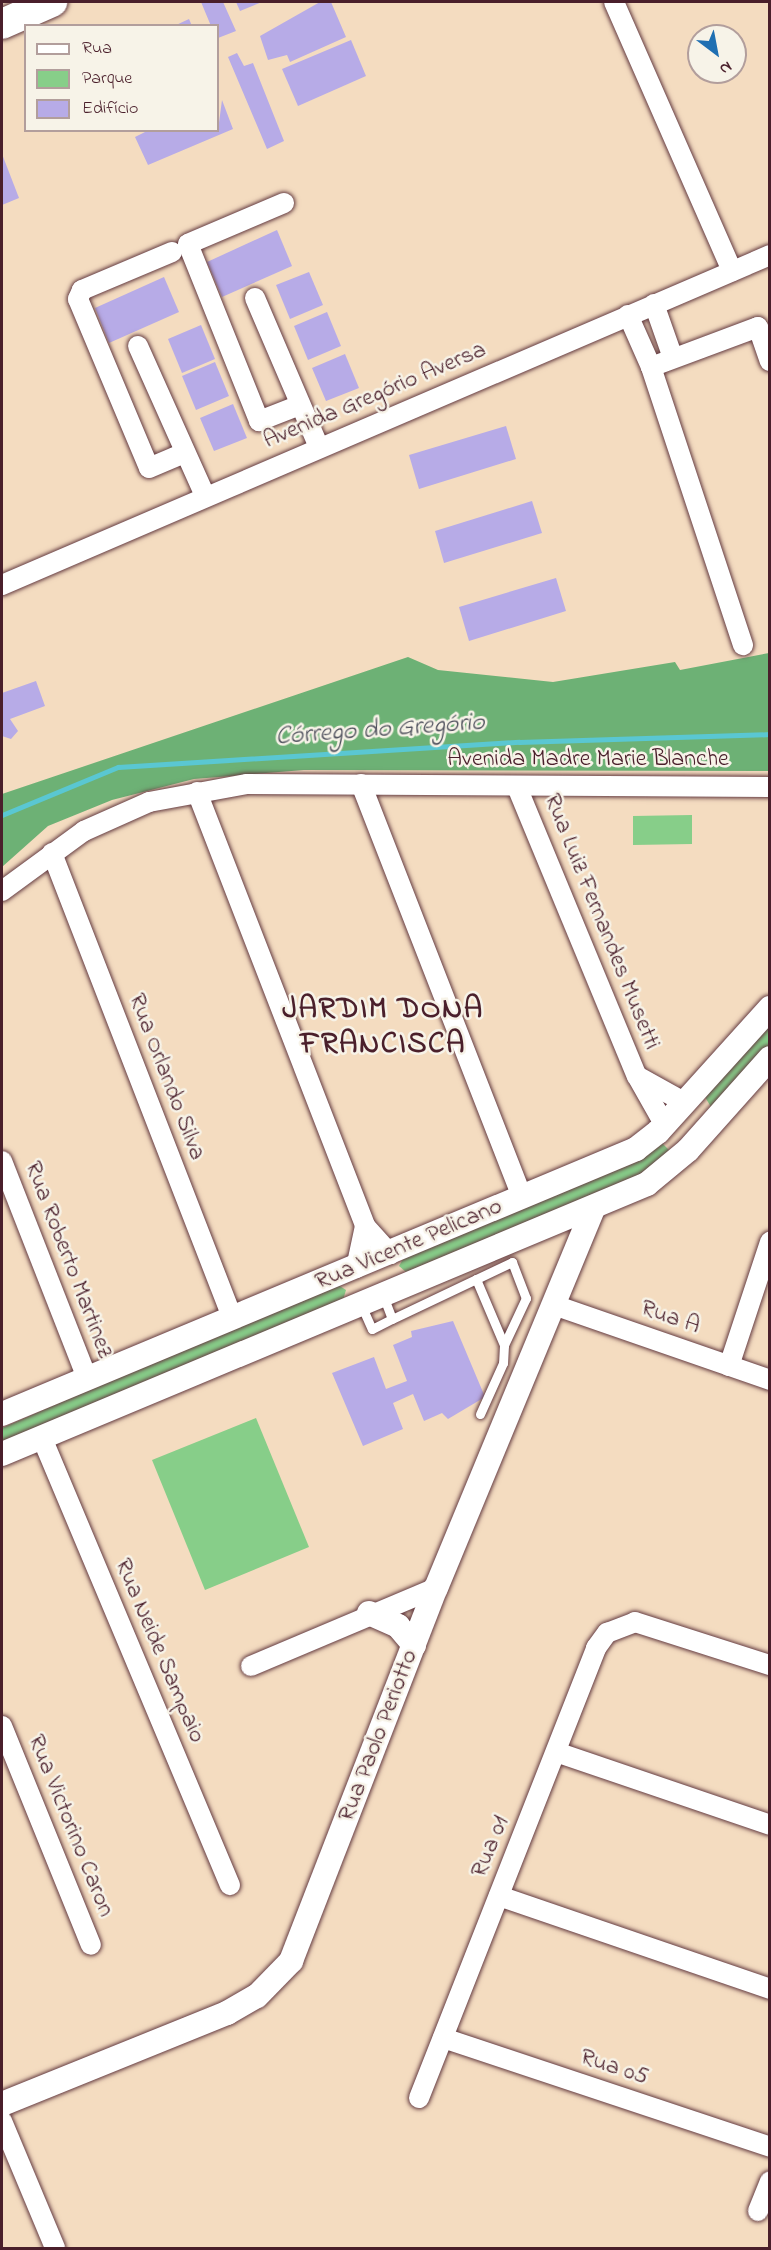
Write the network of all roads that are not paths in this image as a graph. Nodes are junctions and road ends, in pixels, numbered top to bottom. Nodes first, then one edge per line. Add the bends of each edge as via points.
1 (52, 2) edge
2 (614, 2) edge
3 (2, 24) edge
4 (284, 203) dead end
5 (172, 252) dead end
6 (770, 255) edge
7 (732, 271) junction
8 (255, 298) dead end
9 (654, 304) junction
10 (628, 315) junction
11 (138, 346) dead end
12 (673, 358) junction
13 (770, 361) edge
14 (651, 367) junction
15 (300, 405) junction
16 (319, 447) junction
17 (185, 453) junction
18 (205, 496) junction
19 (2, 585) edge
20 (743, 645) dead end
21 (361, 784) junction
22 (517, 787) junction
23 (770, 787) edge
24 (197, 792) junction
25 (52, 853) junction
26 (2, 891) edge
27 (770, 1008) edge
28 (764, 1071) edge
29 (636, 1076) junction
30 (684, 1102) junction
31 (664, 1124) junction
32 (710, 1126) junction
33 (688, 1150) junction
34 (2, 1161) edge
35 (522, 1198) junction
36 (593, 1209) junction
37 (365, 1226) junction
38 (770, 1242) edge
39 (390, 1254) junction
40 (356, 1268) junction
41 (476, 1279) junction
42 (383, 1303) junction
43 (554, 1305) junction
44 (233, 1319) junction
45 (504, 1345) junction
46 (729, 1366) junction
47 (87, 1378) junction
48 (770, 1380) edge
49 (2, 1414) edge
50 (480, 1414) dead end
51 (42, 1438) junction
52 (2, 1454) edge
53 (436, 1588) junction
54 (369, 1614) junction
55 (414, 1645) junction
56 (770, 1665) edge
57 (251, 1666) dead end
58 (2, 1726) edge
59 (556, 1752) junction
60 (770, 1825) edge
61 (230, 1885) dead end
62 (499, 1896) junction
63 (91, 1945) dead end
64 (770, 1989) edge
65 (443, 2038) junction
66 (419, 2098) dead end
67 (2, 2104) edge
68 (2, 2121) edge
69 (770, 2146) edge
70 (770, 2181) edge
71 (758, 2211) dead end
72 (55, 2248) edge

1 - 3 main road
2 - 7 street
4 - 15 street via 188,244 260,421
5 - 17 street via 78,293 149,468
6 - 7 street, Avenida Gregório Aversa
7 - 9 street, Avenida Gregório Aversa
8 - 15 street
9 - 10 street, Avenida Gregório Aversa
9 - 12 street
10 - 14 street
10 - 16 street, Avenida Gregório Aversa
11 - 17 street
12 - 13 street via 758,327
12 - 14 street
14 - 20 street
15 - 16 street
16 - 18 street, Avenida Gregório Aversa
17 - 18 street
18 - 19 street, Avenida Gregório Aversa
21 - 22 street, Avenida Madre Marie Blanche
21 - 24 street, Avenida Madre Marie Blanche via 247,783
21 - 35 street
22 - 23 street, Avenida Madre Marie Blanche
22 - 29 street, Rua Luiz Fernandes Musetti
24 - 25 street, Avenida Madre Marie Blanche via 149,802 84,831
24 - 37 street
25 - 26 street, Avenida Madre Marie Blanche
25 - 44 street, Rua Orlando Silva
27 - 30 street, Rua Vicente Pelicano
28 - 32 street, Rua Vicente Pelicano
29 - 30 street, Rua Luiz Fernandes Musetti
29 - 31 street, Rua Luiz Fernandes Musetti
30 - 31 street, Rua Vicente Pelicano
30 - 32 street
31 - 33 street
31 - 35 street, Rua Vicente Pelicano via 636,1149
32 - 33 street, Rua Vicente Pelicano
33 - 36 street, Rua Vicente Pelicano via 647,1184
34 - 47 street, Rua Roberto Martinez
35 - 39 street, Rua Vicente Pelicano
36 - 42 street, Rua Vicente Pelicano
36 - 43 street, Rua Paolo Periotto
37 - 39 street
37 - 40 street
38 - 46 street
39 - 40 street, Rua Vicente Pelicano
39 - 42 street
40 - 42 street
40 - 44 street, Rua Vicente Pelicano
41 - 42 lane
41 - 45 lane
41 - 45 lane via 513,1262 526,1298
42 - 51 street, Rua Vicente Pelicano
43 - 46 street, Rua A
43 - 53 street, Rua Paolo Periotto
44 - 47 street, Rua Vicente Pelicano
45 - 50 lane via 503,1363
46 - 48 street, Rua A
47 - 49 street, Rua Vicente Pelicano
51 - 52 street, Rua Vicente Pelicano
51 - 61 street, Rua Neide Sampaio
53 - 54 street
53 - 55 street, Rua Paolo Periotto
54 - 55 street via 398,1626
54 - 57 street
55 - 67 street, Rua Paolo Periotto via 291,1961 279,1978 227,2013
56 - 59 street, Rua 01 via 650,1625 621,1624 596,1648
58 - 63 street, Rua Victorino Caron
59 - 60 street
59 - 62 street, Rua 01
62 - 64 street
62 - 65 street, Rua 01
65 - 66 street, Rua 01
65 - 69 street, Rua 05
68 - 72 street
70 - 71 street

